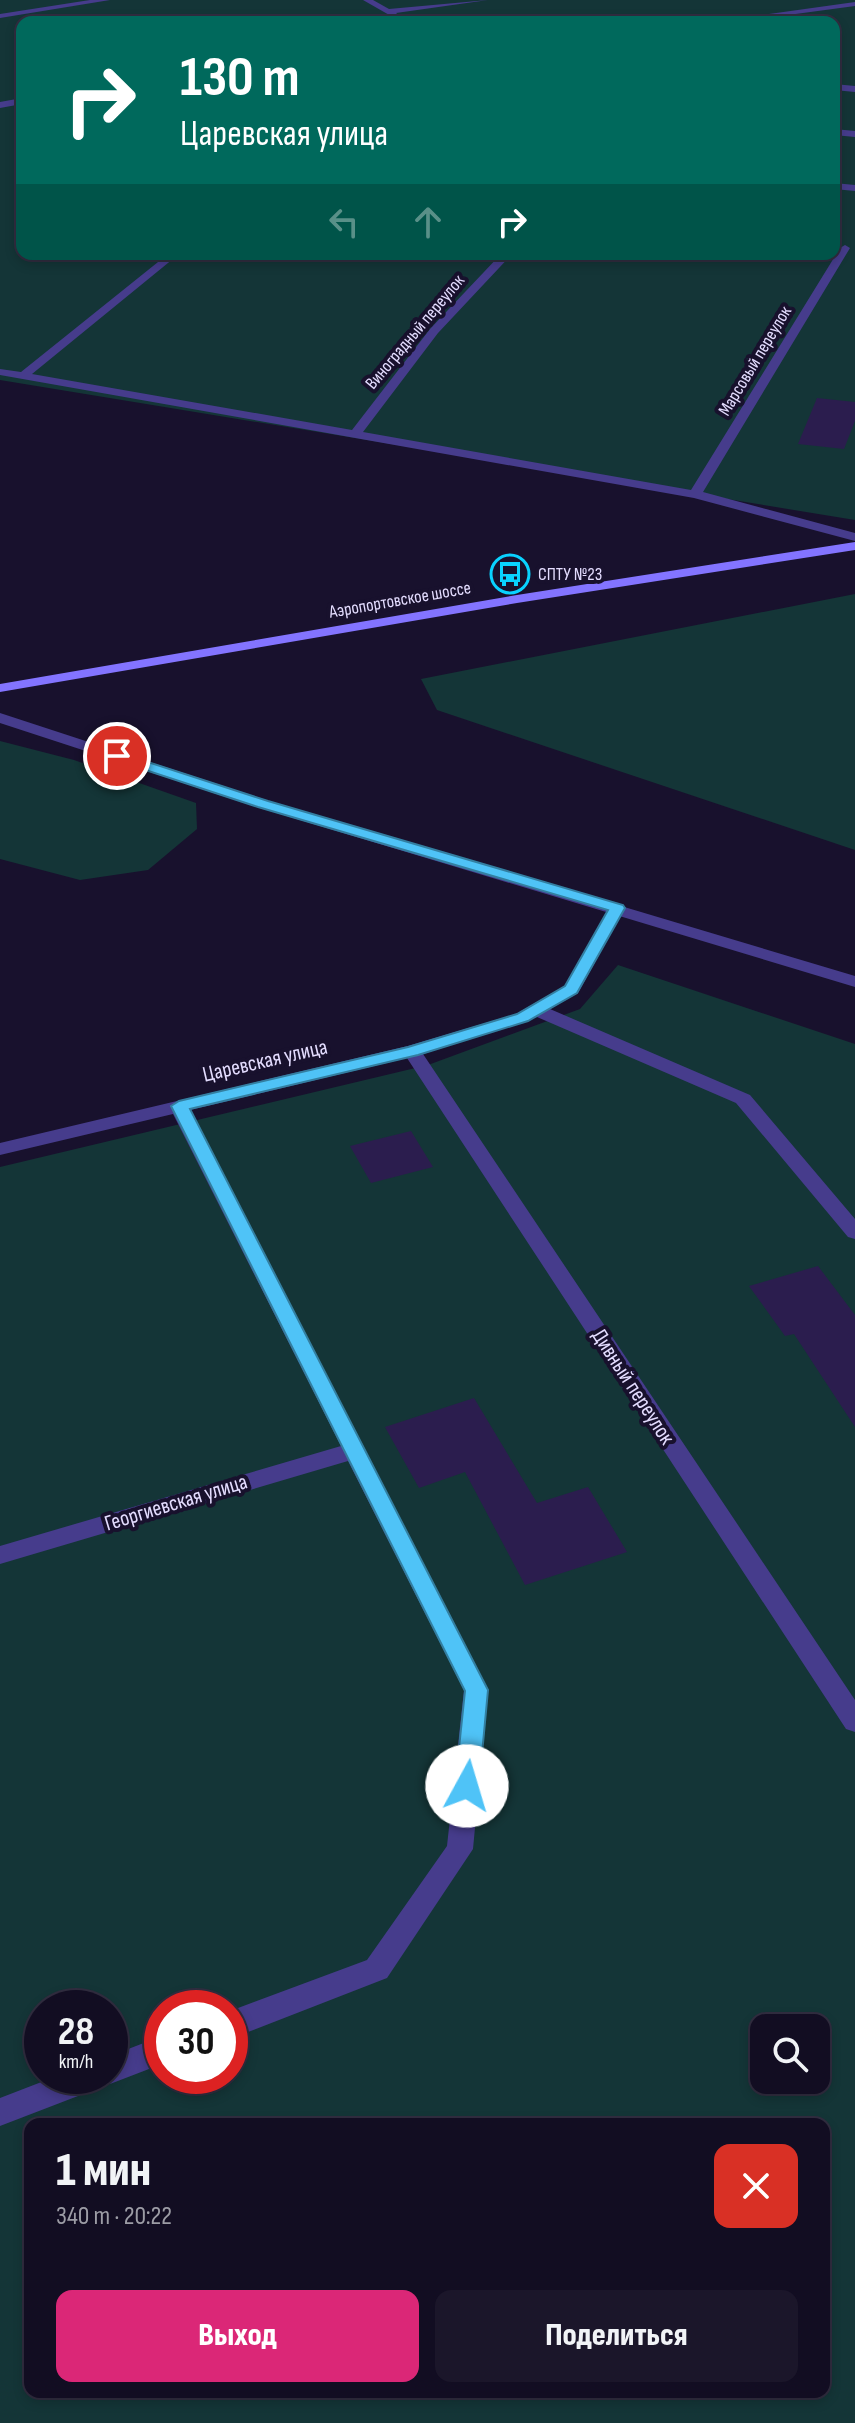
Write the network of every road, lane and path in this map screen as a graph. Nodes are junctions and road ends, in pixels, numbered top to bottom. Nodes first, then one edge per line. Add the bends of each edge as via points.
1 (106, 0) edge
2 (367, 0) edge
3 (484, 0) edge
4 (855, 4) edge
5 (387, 12) junction
6 (0, 16) edge
7 (394, 16) edge
8 (762, 16) edge
9 (845, 248) dead end
10 (840, 256) edge
11 (167, 260) edge
12 (501, 260) edge
13 (838, 260) edge
14 (0, 372) edge
15 (23, 376) junction
16 (354, 435) junction
17 (695, 494) junction
18 (855, 537) edge
19 (855, 546) edge
20 (0, 688) edge
21 (0, 718) edge
22 (617, 908) junction
23 (855, 982) edge
24 (537, 1010) junction
25 (412, 1051) junction
26 (179, 1106) junction
27 (0, 1149) edge
28 (855, 1232) edge
29 (352, 1451) junction
30 (0, 1555) edge
31 (855, 1721) edge
32 (248, 2018) edge
33 (47, 2094) edge
34 (0, 2112) edge

1 - 6 street
2 - 5 street
3 - 5 street
4 - 8 street
5 - 7 street
9 - 10 street, Марсовый переулок
11 - 15 street
12 - 16 street, Виноградный переулок via 434,331
13 - 17 street, Марсовый переулок
14 - 15 street
15 - 16 street
16 - 17 street
17 - 18 street
19 - 20 main road, Аэропортовское шоссе
21 - 22 street via 263,804
22 - 23 street
22 - 24 street, Царевская улица via 572,989
24 - 25 street, Царевская улица
24 - 28 street via 743,1099
25 - 26 street, Царевская улица
25 - 31 street, Дивный переулок
26 - 27 street, Царевская улица
26 - 29 street
29 - 30 street, Георгиевская улица
29 - 32 street via 476,1690 460,1849 377,1969
33 - 34 street

